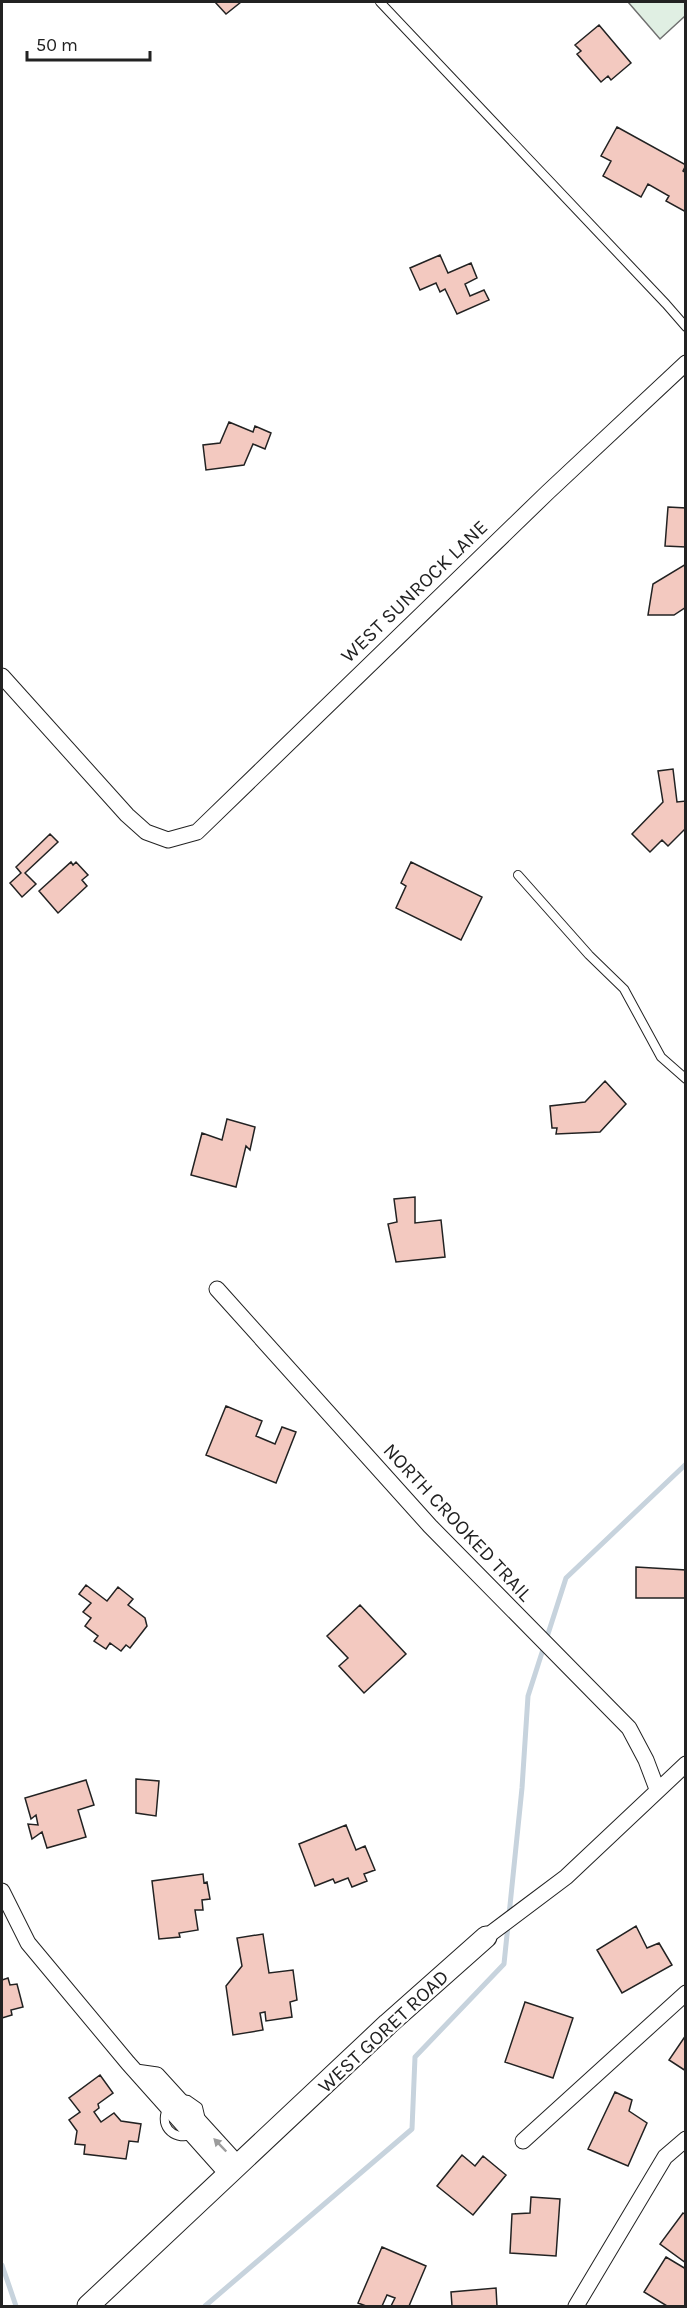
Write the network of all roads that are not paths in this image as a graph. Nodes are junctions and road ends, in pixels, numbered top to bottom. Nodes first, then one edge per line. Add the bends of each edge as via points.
1 (380, 2) edge
2 (686, 327) edge
3 (686, 363) edge
4 (2, 676) edge
5 (518, 875) dead end
6 (686, 1079) edge
7 (217, 1289) dead end
8 (686, 1764) edge
9 (657, 1789) junction
10 (2, 1891) edge
11 (486, 1937) joint
12 (686, 1993) edge
13 (173, 2103) junction
14 (196, 2130) junction
15 (686, 2139) edge
16 (523, 2141) dead end
17 (234, 2170) junction
18 (88, 2307) edge
19 (576, 2307) edge

1 - 2 lane
3 - 4 street, WEST SUNROCK LANE via 197,832 168,840 146,832
5 - 6 lane via 624,989 661,1057
7 - 9 street, NORTH CROOKED TRAIL via 430,1526 628,1728
8 - 9 street, WEST GORET ROAD
9 - 11 street, WEST GORET ROAD via 566,1877
10 - 13 street via 28,1943 136,2072 157,2075
11 - 17 street, WEST GORET ROAD
12 - 16 street
13 - 14 street
13 - 14 lane via 164,2121 170,2132 181,2137
14 - 17 street
15 - 19 street via 665,2157
17 - 18 street, WEST GORET ROAD

